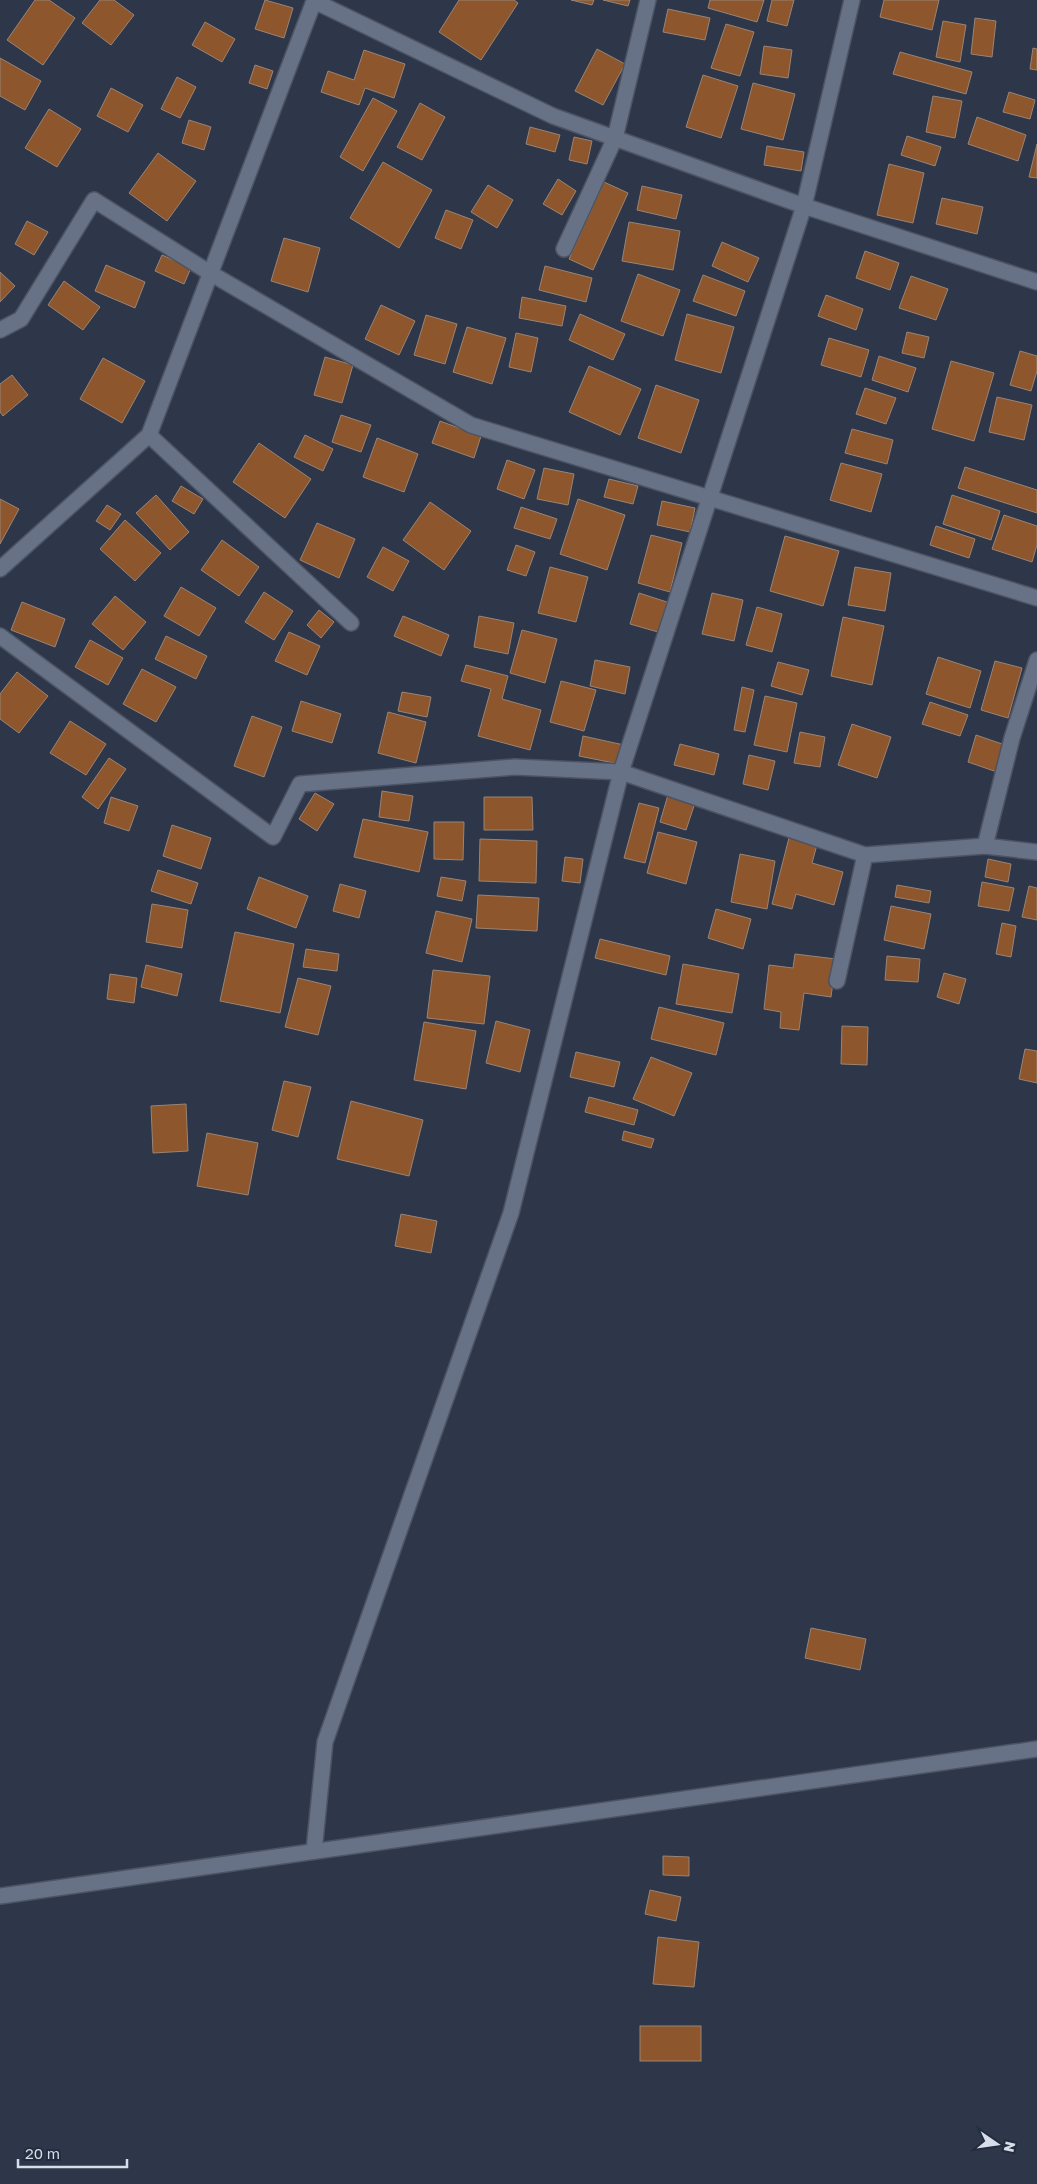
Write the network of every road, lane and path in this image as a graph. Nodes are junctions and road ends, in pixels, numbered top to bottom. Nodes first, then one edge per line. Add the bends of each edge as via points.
1 (312, 0) edge
2 (648, 0) edge
3 (852, 0) edge
4 (615, 138) junction
5 (804, 206) junction
6 (564, 249) dead end
7 (210, 273) junction
8 (1037, 282) edge
9 (0, 330) edge
10 (149, 435) junction
11 (709, 499) junction
12 (0, 569) edge
13 (1037, 598) edge
14 (351, 623) dead end
15 (0, 636) edge
16 (1037, 660) edge
17 (621, 772) junction
18 (985, 846) junction
19 (1037, 852) edge
20 (865, 855) junction
21 (837, 981) dead end
22 (1037, 1749) edge
23 (314, 1851) junction
24 (0, 1896) edge

1 - 4 street via 553,116
1 - 7 street
2 - 4 street
3 - 5 street
4 - 5 street
4 - 6 street
5 - 8 street
5 - 11 street
7 - 9 street via 94,200 21,319
7 - 10 street
7 - 11 street via 471,425
10 - 12 street
10 - 14 street
11 - 13 street
11 - 17 street
15 - 17 street via 273,837 300,784 515,767
16 - 18 street via 1012,738
17 - 20 street
17 - 23 street via 511,1212 325,1742
18 - 19 street
18 - 20 street
20 - 21 street
22 - 23 street
23 - 24 street

